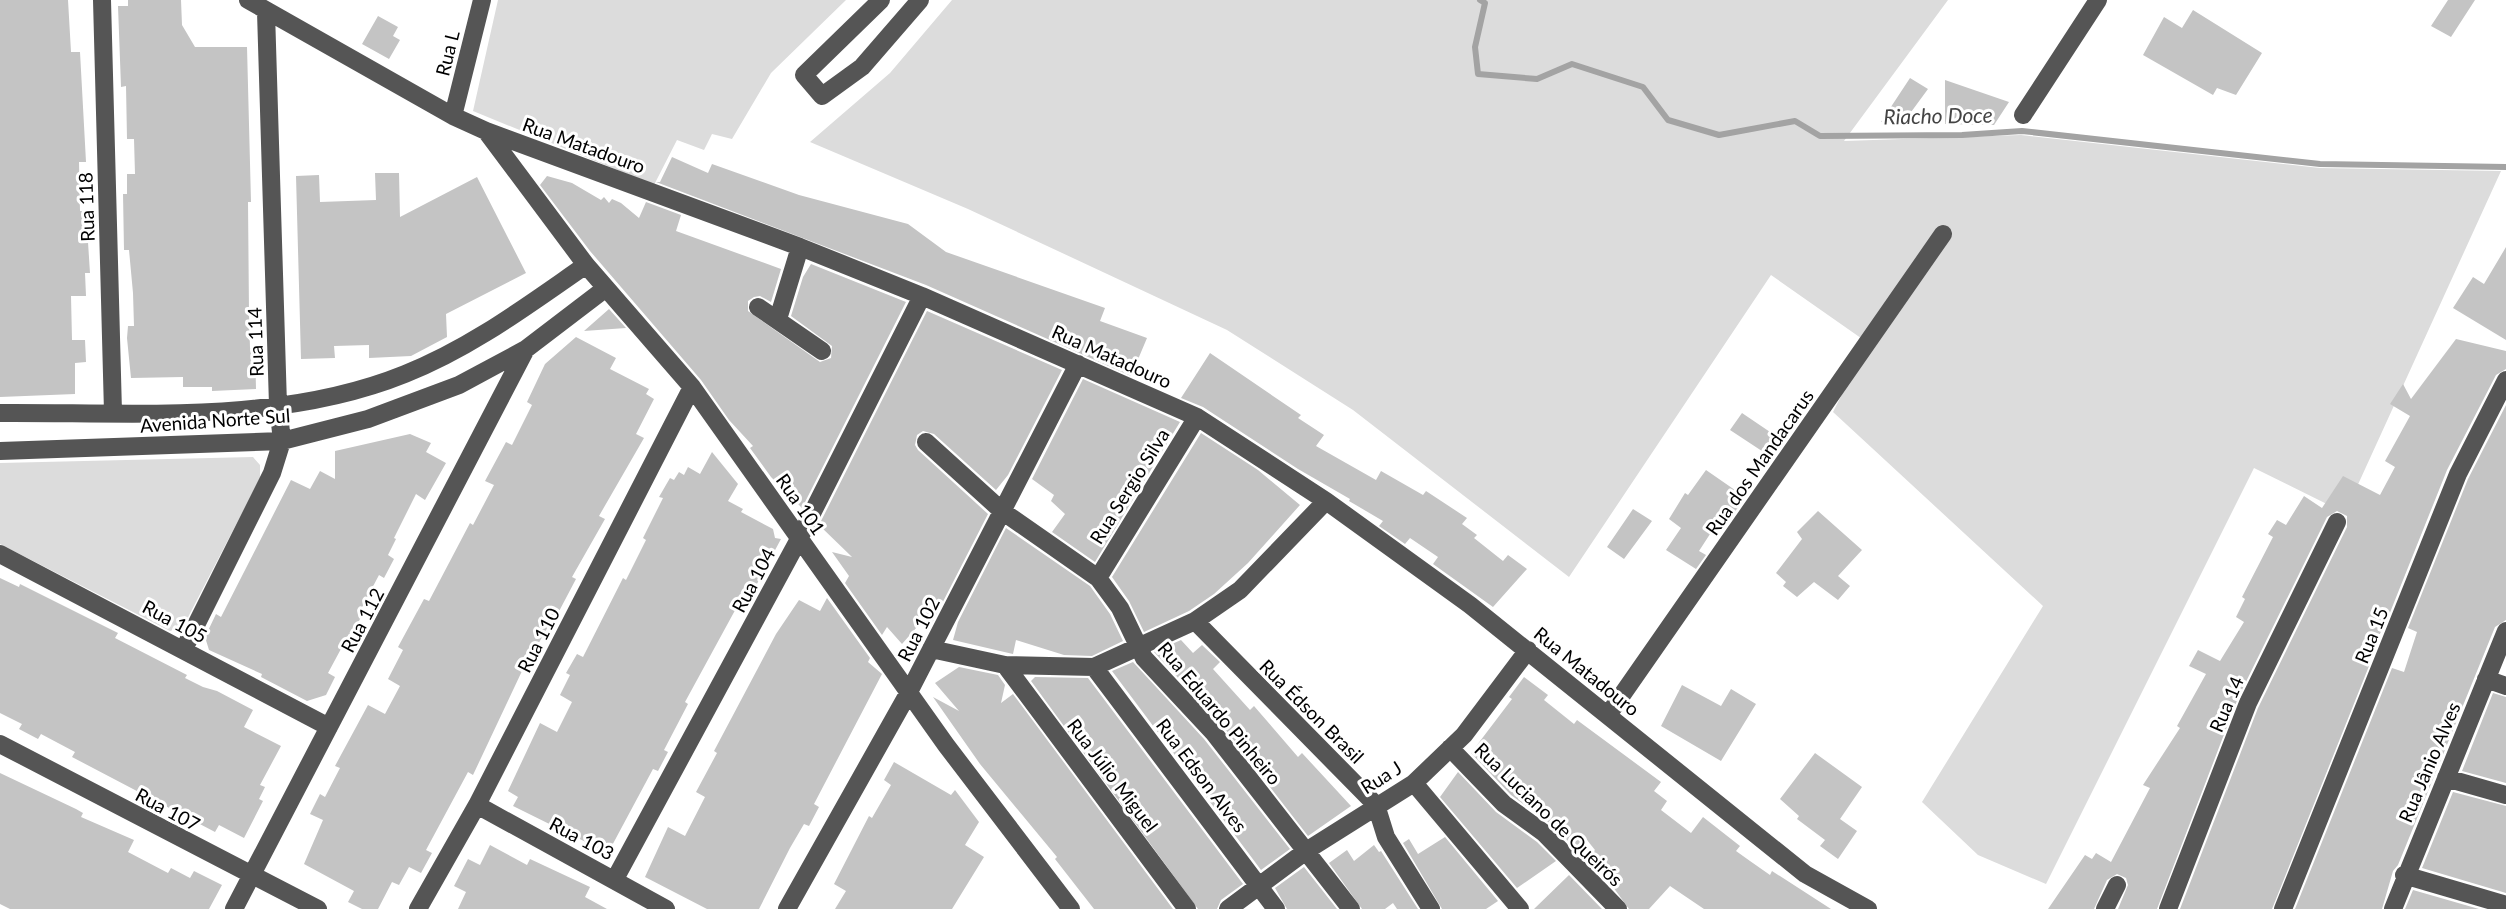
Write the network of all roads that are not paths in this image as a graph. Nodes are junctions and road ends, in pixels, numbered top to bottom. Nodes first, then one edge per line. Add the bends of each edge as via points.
1 (102, 0) edge
2 (248, 0) edge
3 (482, 0) edge
4 (881, 0) edge
5 (920, 0) edge
6 (2098, 0) edge
7 (266, 12) junction
8 (2023, 115) dead end
9 (453, 116) junction
10 (486, 131) junction
11 (1943, 233) dead end
12 (800, 247) junction
13 (586, 265) junction
14 (606, 288) junction
15 (922, 296) junction
16 (758, 307) dead end
17 (778, 319) junction
18 (526, 349) junction
19 (822, 351) dead end
20 (1078, 364) junction
21 (2506, 380) edge
22 (692, 387) junction
23 (278, 405) junction
24 (113, 412) junction
25 (0, 413) edge
26 (1196, 417) junction
27 (282, 441) junction
28 (926, 442) dead end
29 (0, 452) edge
30 (1326, 501) junction
31 (1002, 512) junction
32 (2337, 522) dead end
33 (799, 539) junction
34 (0, 554) edge
35 (1098, 578) junction
36 (1195, 621) junction
37 (2506, 631) edge
38 (1139, 647) junction
39 (184, 649) junction
40 (931, 649) junction
41 (1528, 650) junction
42 (1005, 665) junction
43 (1094, 667) junction
44 (2486, 680) junction
45 (2506, 685) edge
46 (909, 692) junction
47 (1608, 715) junction
48 (329, 727) junction
49 (0, 744) edge
50 (1450, 748) junction
51 (2446, 778) junction
52 (1414, 783) junction
53 (2506, 795) edge
54 (477, 805) junction
55 (1376, 805) junction
56 (1306, 850) junction
57 (2404, 875) junction
58 (251, 876) junction
59 (615, 879) junction
60 (2117, 885) dead end
61 (1259, 886) junction
62 (2506, 905) edge
63 (234, 909) edge
64 (318, 909) edge
65 (418, 909) edge
66 (666, 909) edge
67 (787, 909) edge
68 (1071, 909) edge
69 (1187, 909) edge
70 (1227, 909) edge
71 (1276, 909) edge
72 (1350, 909) edge
73 (1431, 909) edge
74 (1520, 909) edge
75 (1618, 909) edge
76 (1868, 909) edge
77 (2105, 909) edge
78 (2168, 909) edge
79 (2283, 909) edge
80 (2393, 909) edge

1 - 24 street, Rua 118
2 - 7 street, Rua Matadouro
3 - 9 street, Rua L
4 - 5 street via 804,75 822,96 862,67
6 - 8 street
7 - 9 street, Rua Matadouro
7 - 23 street, Rua 114
9 - 10 street, Rua Matadouro
10 - 12 street, Rua Matadouro
10 - 13 street, Rua 101
11 - 47 street, Rua dos Mandacarus
12 - 15 street, Rua Matadouro
12 - 17 street
13 - 14 street, Rua 101
13 - 23 street, Avenida Norte Sul via 502,323 426,365 359,388
14 - 18 street, Avenida Norte Sul
14 - 22 street, Rua 101
15 - 20 street, Rua Matadouro
15 - 33 street, Rua 104
16 - 17 street
17 - 19 street
18 - 27 street, Avenida Norte Sul via 459,385 401,408
18 - 48 street, Rua 112
20 - 26 street, Rua Matadouro
20 - 31 street, Rua 102
21 - 79 street, Rua 15 via 2458,474
22 - 33 street, Rua 101
22 - 54 street, Rua 110
23 - 24 street, Avenida Norte Sul via 208,412
23 - 27 street, Rua 114
24 - 25 street, Avenida Norte Sul
26 - 30 street, Rua Matadouro
26 - 35 street, Rua Sergio Silva
27 - 29 street, Avenida Norte Sul
27 - 39 street, Rua 114 via 272,473
28 - 31 street, Rua Eduardo Pinheiro
30 - 36 street via 1240,590
30 - 41 street, Rua Matadouro
31 - 35 street, Rua Eduardo Pinheiro
31 - 40 street, Rua 102
32 - 78 street, Rua 14 via 2248,703
33 - 46 street, Rua 101
33 - 59 street, Rua 104
34 - 39 street, Rua 105
35 - 38 street, Rua Eduardo Pinheiro via 1120,608
36 - 38 street
36 - 55 street, Rua Édson Brasil
37 - 44 street, Rua Jânio Alves
38 - 43 street
38 - 56 street, Rua Eduardo Pinheiro
39 - 48 street, Rua 105
40 - 42 street
40 - 46 street, Rua 102
41 - 47 street, Rua Matadouro
41 - 50 street, Rua J
42 - 43 street
42 - 69 street, Rua Júlio Miguel
43 - 61 street, Rua Edson Alves
44 - 45 street
44 - 51 street, Rua Jânio Alves
46 - 67 street, Rua 102
46 - 68 street, Rua 101
47 - 76 street, Rua Matadouro via 1805,874
48 - 58 street, Rua 112
49 - 58 street, Rua 107
50 - 52 street, Rua J
50 - 75 street, Rua Luciano de Queirós via 1504,804 1544,833
51 - 53 street
51 - 57 street, Rua Jânio Alves
52 - 55 street, Rua J
52 - 74 street
54 - 59 street, Rua 103
54 - 65 street, Rua 110
55 - 56 street, Rua J
55 - 73 street, Rua Édson Brasil via 1386,837
56 - 61 street, Rua J
56 - 72 street, Rua Eduardo Pinheiro
57 - 62 street
57 - 80 street, Rua Jânio Alves
58 - 63 street, Rua 112
58 - 64 street, Rua 107
59 - 66 street, Rua 103
60 - 77 street
61 - 70 street, Rua J
61 - 71 street, Rua Edson Alves

